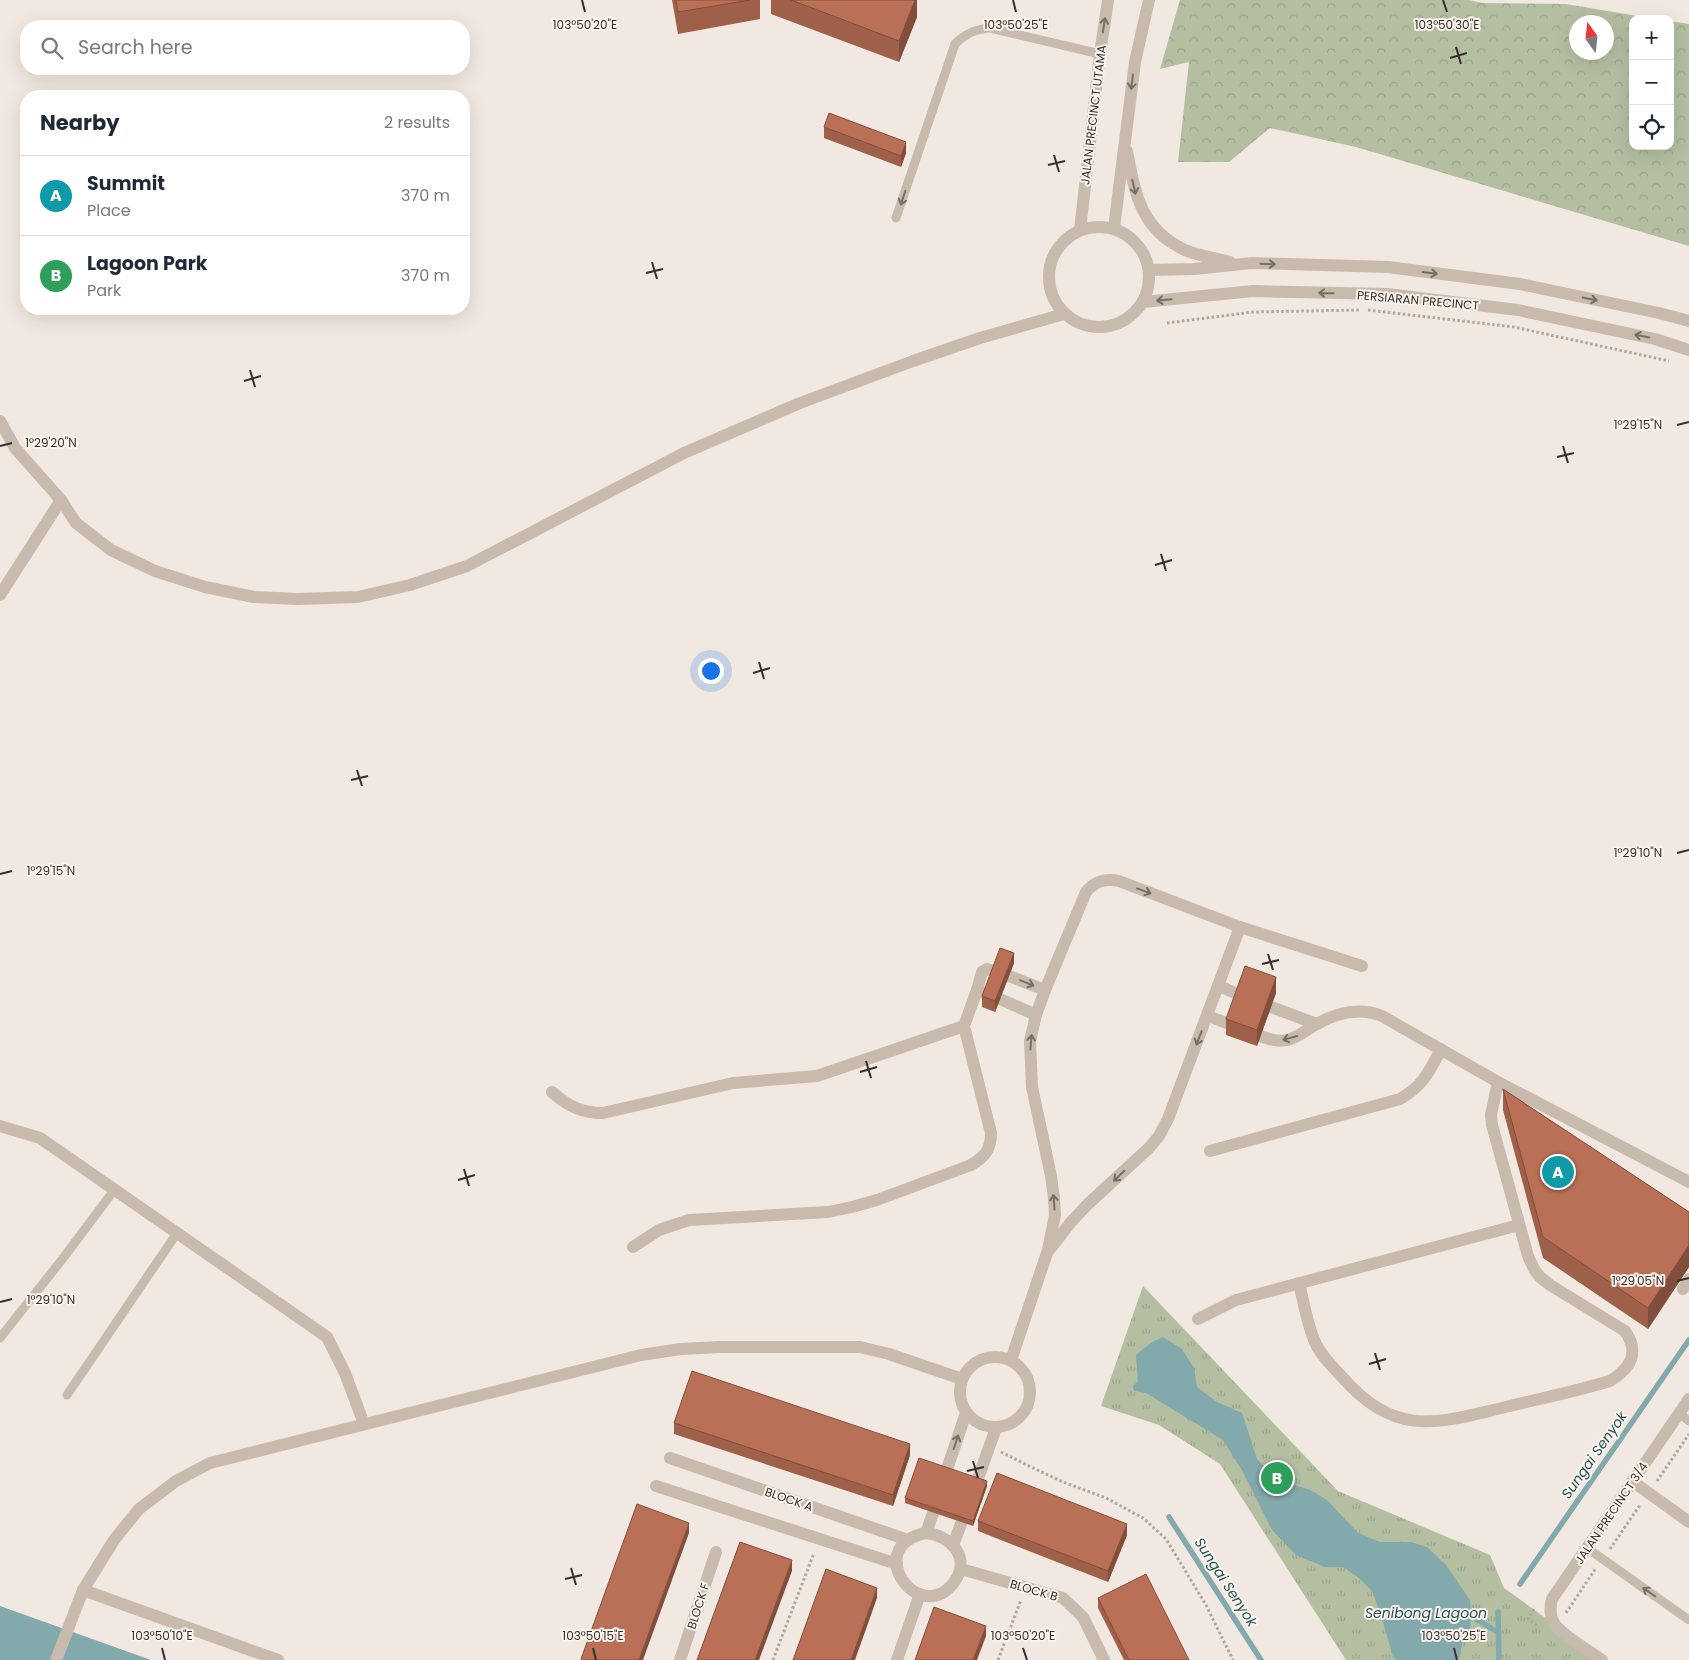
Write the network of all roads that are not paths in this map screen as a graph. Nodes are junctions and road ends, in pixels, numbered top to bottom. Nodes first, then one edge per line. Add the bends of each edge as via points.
1 (1108, 0) edge
2 (1149, 0) edge
3 (1100, 54) junction
4 (1125, 139) junction
5 (896, 218) dead end
6 (1114, 228) junction
7 (1080, 230) junction
8 (1238, 264) junction
9 (1150, 270) junction
10 (1143, 302) junction
11 (1064, 314) junction
12 (1689, 321) edge
13 (1689, 350) edge
14 (0, 422) edge
15 (61, 500) junction
16 (0, 595) edge
17 (1240, 926) junction
18 (1362, 966) dead end
19 (996, 971) edge
20 (1009, 976) edge
21 (1219, 986) junction
22 (1045, 990) junction
23 (1240, 995) edge
24 (1000, 999) edge
25 (1271, 1006) edge
26 (1036, 1015) junction
27 (1208, 1016) junction
28 (1229, 1024) edge
29 (1316, 1024) junction
30 (964, 1026) junction
31 (1260, 1036) edge
32 (1441, 1049) junction
33 (1498, 1082) junction
34 (552, 1092) dead end
35 (0, 1126) edge
36 (1210, 1151) dead end
37 (1689, 1182) edge
38 (114, 1189) junction
39 (1519, 1225) junction
40 (178, 1233) junction
41 (633, 1247) dead end
42 (1048, 1250) junction
43 (1300, 1283) junction
44 (1198, 1319) dead end
45 (0, 1338) edge
46 (1011, 1360) junction
47 (962, 1380) junction
48 (67, 1395) dead end
49 (1689, 1399) edge
50 (966, 1413) junction
51 (1684, 1417) edge
52 (364, 1424) junction
53 (996, 1428) junction
54 (670, 1458) dead end
55 (946, 1472) edge
56 (1632, 1482) junction
57 (976, 1484) edge
58 (656, 1486) dead end
59 (933, 1513) edge
60 (1689, 1522) edge
61 (961, 1524) dead end
62 (926, 1533) junction
63 (908, 1540) junction
64 (953, 1545) junction
65 (1587, 1548) junction
66 (716, 1552) dead end
67 (897, 1564) junction
68 (961, 1569) junction
69 (83, 1590) junction
70 (920, 1594) junction
71 (1689, 1620) edge
72 (56, 1660) edge
73 (278, 1660) edge
74 (680, 1660) edge
75 (897, 1660) edge
76 (1104, 1660) edge
77 (1602, 1660) edge

3 -> 1 street, JALAN PRECINCT UTAMA
2 -> 4 street via 1135,62
3 -> 5 lane via 990,28 962,37 955,44
3 - 7 street, JALAN PRECINCT UTAMA
4 - 6 street
4 -> 8 street via 1138,200 1159,233 1186,251
6 - 7 street
6 - 9 street via 1138,244
7 - 11 street via 1060,245 1049,268 1051,292
8 - 9 street
8 -> 12 street via 1388,267 1520,284
9 - 10 street via 1148,292
10 - 11 street via 1125,320 1100,327 1087,326
13 -> 10 street, PERSIARAN PRECINCT via 1655,339 1518,310 1387,294 1253,291
11 - 15 street via 921,358 800,404 684,453 467,566 410,585 358,597 254,597 205,587 155,571 111,550 76,523
14 - 15 street via 15,448
15 - 16 street
17 - 18 street
17 - 21 street
22 -> 17 street via 1086,892 1097,881 1119,881
19 - 30 street via 987,969 982,972 982,992
20 -> 22 street
21 - 23 street
21 - 27 street
22 - 26 street
24 - 26 street
25 - 29 street
42 -> 26 street via 1055,1214 1032,1087 1030,1041
27 - 28 street
27 -> 42 street via 1159,1136 1082,1210
29 -> 31 street via 1286,1040
29 - 32 street via 1362,1010 1372,1012
30 - 34 street via 817,1076 733,1083 603,1113 576,1110
30 - 41 street via 992,1133 988,1152 982,1159 852,1207 828,1212 689,1220 659,1230
32 - 33 street
32 - 36 street via 1425,1080 1400,1099
33 - 37 street
33 - 39 street via 1492,1125
35 - 38 street via 40,1138
38 - 40 street
38 - 45 lane
39 - 43 street
39 - 43 street via 1528,1256 1540,1277 1625,1331 1631,1340 1631,1360 1610,1381 1443,1422 1414,1422 1398,1418 1364,1400 1323,1356 1310,1329
40 - 48 lane
40 - 52 street via 327,1337
42 - 46 street
43 - 44 street via 1236,1300
46 - 47 street via 988,1357 968,1369
46 - 53 street via 1027,1377 1031,1388 1030,1400 1018,1420
47 - 50 street via 961,1402
47 - 52 street via 860,1347 720,1346 641,1355
49 - 51 street, JALAN PRECINCT 3/4
50 - 53 street via 974,1421
55 -> 50 street
51 - 56 street, JALAN PRECINCT 3/4
52 - 69 street via 210,1463 176,1481 139,1509 114,1540
53 - 57 street
54 - 63 street, BLOCK A
56 - 60 street
56 - 65 street, JALAN PRECINCT 3/4
58 - 67 street
59 - 62 street
61 - 64 street
62 - 63 street
62 - 64 street via 946,1538
63 - 67 street via 902,1547
64 - 68 street
71 -> 65 lane
65 - 77 street, JALAN PRECINCT 3/4 via 1552,1599 1551,1616 1558,1628
66 - 74 street, BLOCK F
67 - 70 street via 903,1583
68 - 70 street via 949,1588 940,1593
68 - 76 street, BLOCK B via 1063,1598 1083,1617
69 - 72 street
69 - 73 street
70 - 75 street

